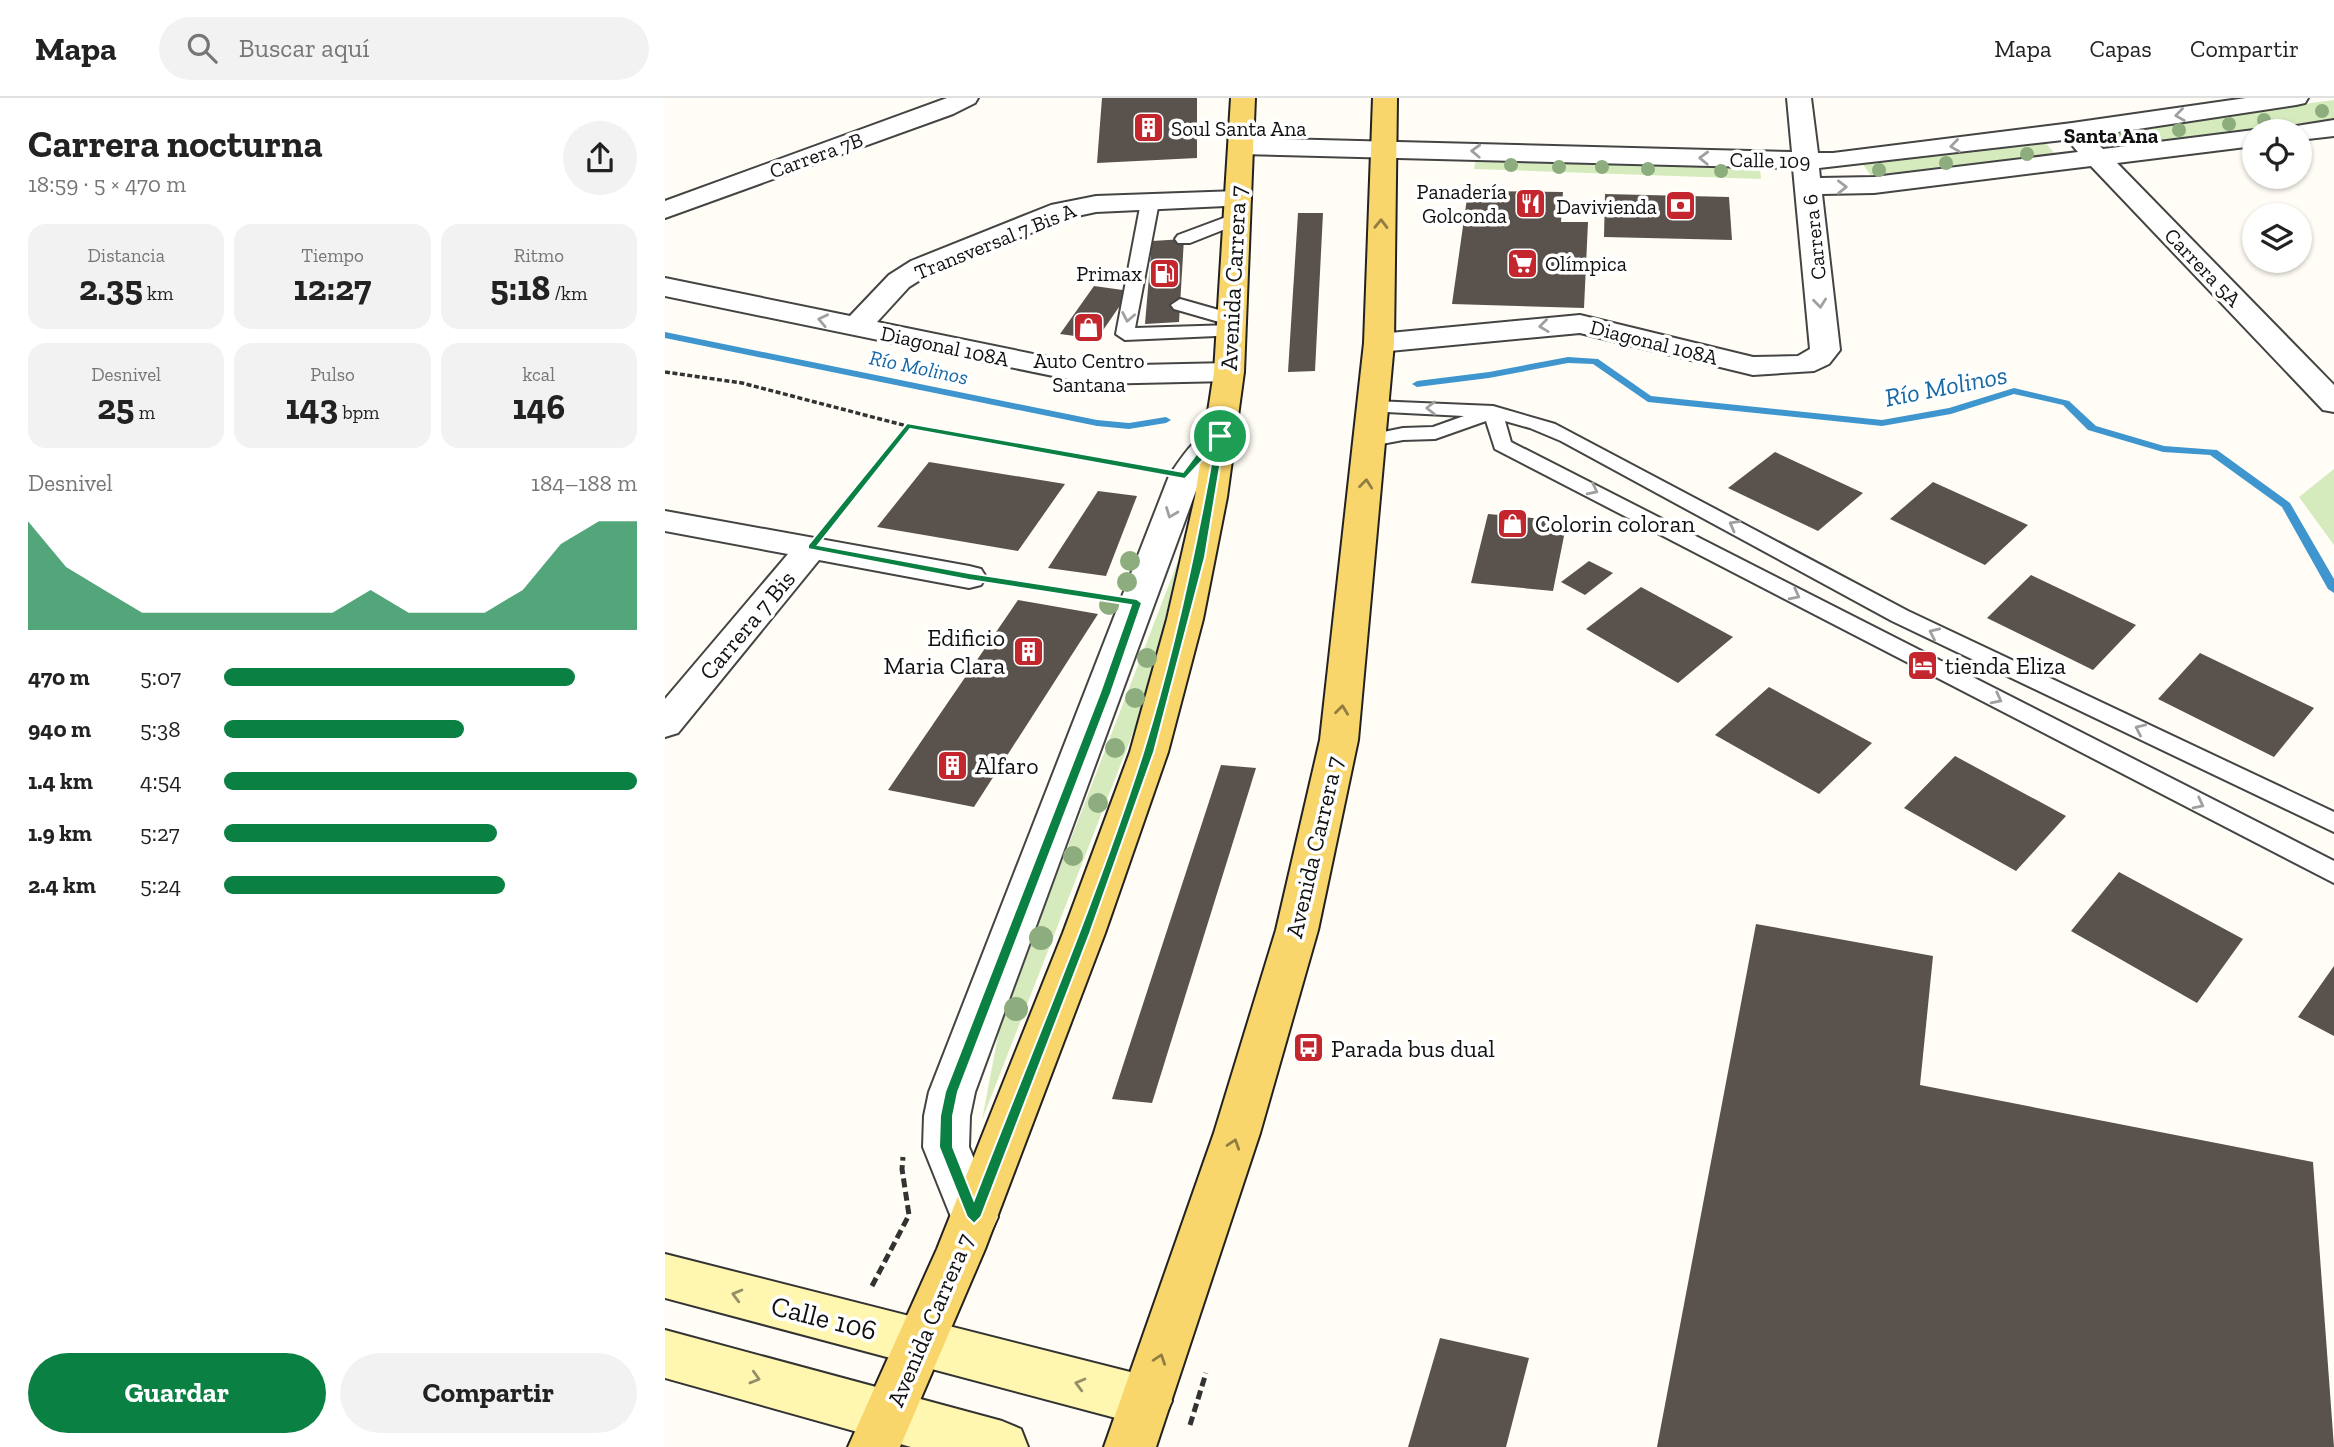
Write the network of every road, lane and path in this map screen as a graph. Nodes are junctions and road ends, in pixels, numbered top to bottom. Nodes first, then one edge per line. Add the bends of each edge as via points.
1 (966, 98) edge
2 (1243, 98) edge
3 (1385, 98) edge
4 (1799, 98) edge
5 (2296, 98) edge
6 (2334, 128) edge
7 (2072, 131) junction
8 (2312, 131) edge
9 (2242, 140) edge
10 (1240, 156) junction
11 (2097, 158) junction
12 (1382, 160) junction
13 (1799, 178) junction
14 (1658, 181) dead end
15 (1150, 202) junction
16 (1238, 209) junction
17 (665, 210) edge
18 (1184, 239) dead end
19 (665, 287) edge
20 (1180, 305) dead end
21 (1232, 326) junction
22 (856, 327) junction
23 (1379, 342) junction
24 (1803, 365) joint
25 (665, 372) edge
26 (1229, 372) junction
27 (2334, 403) edge
28 (1493, 412) junction
29 (1372, 423) junction
30 (907, 426) junction
31 (1220, 436) junction
32 (1185, 476) junction
33 (665, 521) edge
34 (812, 547) junction
35 (969, 577) joint
36 (1137, 603) junction
37 (665, 724) edge
38 (2334, 823) edge
39 (2334, 873) edge
40 (974, 1217) junction
41 (665, 1276) edge
42 (921, 1343) junction
43 (665, 1354) edge
44 (1138, 1424) edge
45 (882, 1431) edge
46 (1002, 1447) edge

1 - 17 street, Carrera 7B
2 - 10 main road, Avenida Carrera 7
3 - 12 main road, Avenida Carrera 7
4 - 13 street, Carrera 6
5 -> 7 street, Calle 109
6 - 8 street
7 - 11 street, Carrera 5A
7 -> 13 street, Calle 109 via 1855,160
9 - 11 street, Calle 109
10 - 12 street, Calle 109
10 - 16 main road, Avenida Carrera 7
13 -> 11 street, Calle 109 via 1874,185
11 - 27 street, Carrera 5A
13 -> 12 street, Calle 109
12 - 14 street, Calle 109
23 -> 12 main road, Avenida Carrera 7
13 -> 24 street, Carrera 6 via 1825,350
15 - 16 street, Transversal 7 Bis A
15 -> 21 lane via 1125,334
15 - 22 street, Transversal 7 Bis A via 1080,206 921,267 899,281
16 - 18 lane
16 - 21 main road, Avenida Carrera 7
22 -> 19 street, Diagonal 108A
20 - 21 lane
21 - 26 main road, Avenida Carrera 7
22 - 26 street, Diagonal 108A via 1092,375
24 -> 23 street, Diagonal 108A via 1753,366 1580,324
23 - 29 main road, Avenida Carrera 7
25 - 30 path via 742,383
26 - 31 main road, Avenida Carrera 7
28 -> 29 lane via 1440,407
28 - 29 lane via 1435,433 1403,434
38 -> 28 lane via 1900,616 1568,437 1529,420
28 -> 39 lane via 1502,445
44 -> 29 main road, Avenida Carrera 7 via 1237,1133 1297,930 1339,740
30 - 32 path
30 - 34 path, Carrera 7 Bis
31 - 32 street
31 - 40 main road, Avenida Carrera 7 via 1197,569 1149,752
32 -> 36 street
33 - 34 street
34 - 35 street
34 - 37 street, Carrera 7 Bis
35 - 36 path
36 - 40 street via 952,1092 946,1147
40 - 42 main road, Avenida Carrera 7
42 -> 41 main road, Calle 106
44 -> 42 main road, Calle 106
42 - 45 main road, Avenida Carrera 7
43 -> 45 main road
45 - 46 main road

